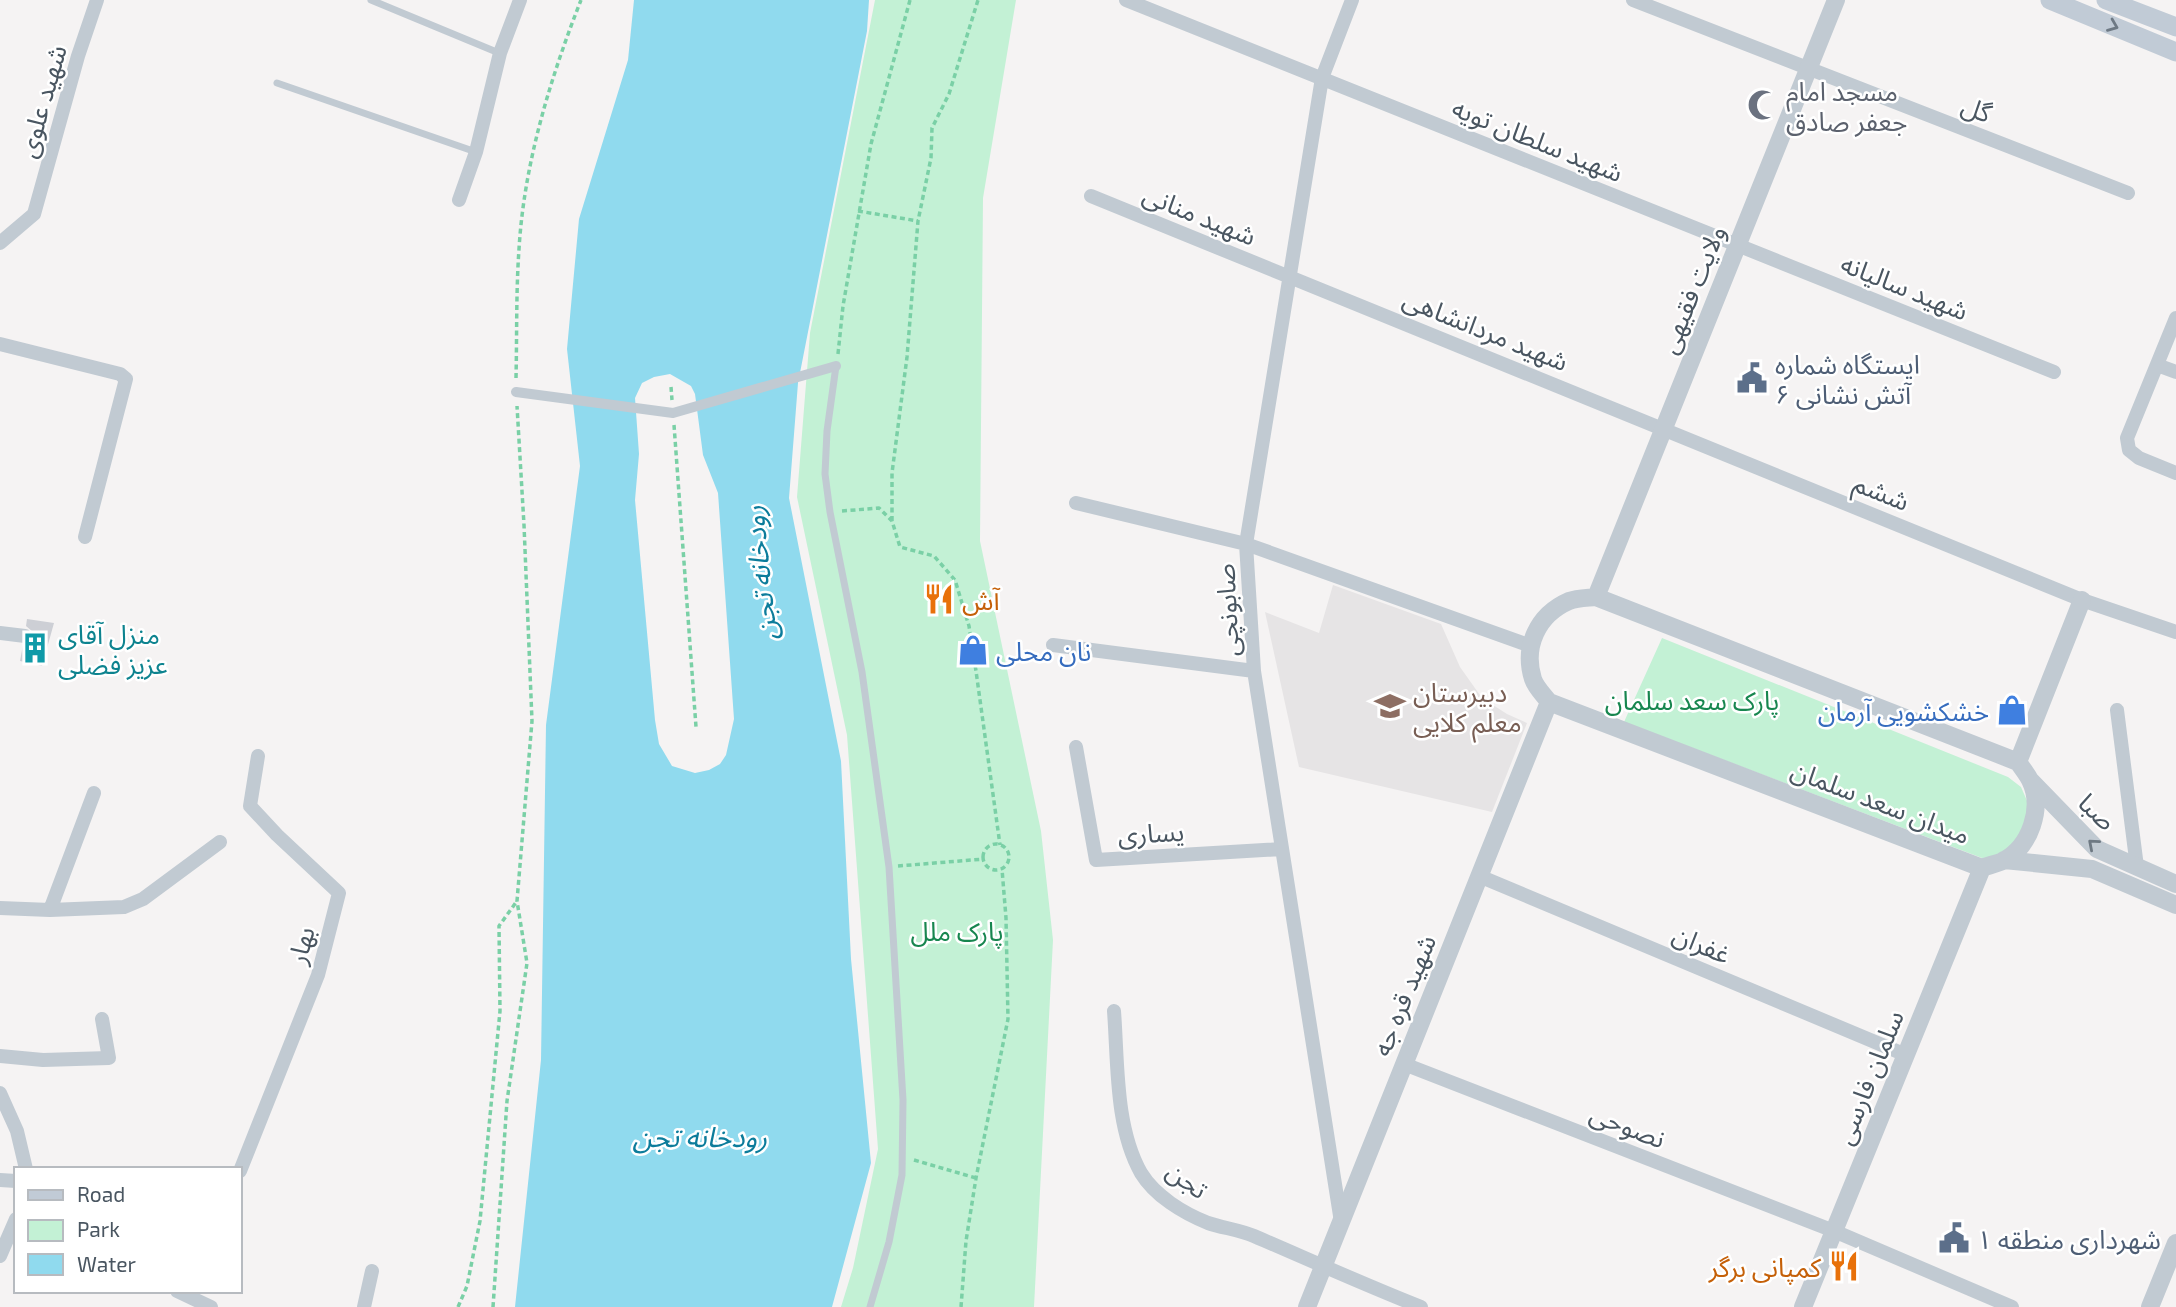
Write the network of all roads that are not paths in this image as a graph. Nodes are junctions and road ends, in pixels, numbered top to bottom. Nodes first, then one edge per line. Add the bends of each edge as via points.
1 (97, 0) edge
2 (372, 0) edge
3 (520, 0) edge
4 (1126, 0) edge
5 (1352, 0) edge
6 (1633, 0) edge
7 (1836, 0) edge
8 (2050, 0) edge
9 (2106, 0) edge
10 (2176, 27) edge
11 (2176, 52) edge
12 (500, 53) junction
13 (1808, 68) junction
14 (1321, 78) junction
15 (277, 83) dead end
16 (476, 152) junction
17 (2128, 193) dead end
18 (1091, 196) dead end
19 (459, 200) dead end
20 (0, 243) edge
21 (1737, 245) junction
22 (1290, 277) junction
23 (2176, 318) edge
24 (0, 344) edge
25 (2157, 365) junction
26 (836, 366) joint
27 (2054, 372) dead end
28 (2176, 372) edge
29 (516, 392) road end
30 (1664, 428) junction
31 (2176, 473) edge
32 (1076, 503) dead end
33 (85, 537) dead end
34 (1247, 544) junction
35 (1596, 597) junction
36 (2082, 600) junction
37 (2176, 632) edge
38 (0, 633) edge
39 (25, 636) dead end
40 (1053, 645) dead end
41 (1531, 646) junction
42 (1254, 671) junction
43 (1549, 702) junction
44 (2117, 710) dead end
45 (1076, 747) dead end
46 (258, 756) dead end
47 (2018, 762) junction
48 (2031, 781) junction
49 (94, 793) dead end
50 (220, 842) dead end
51 (1282, 849) junction
52 (2004, 860) junction
53 (2137, 867) junction
54 (1982, 868) junction
55 (1479, 876) junction
56 (2176, 884) edge
57 (2176, 905) edge
58 (0, 908) edge
59 (50, 910) junction
60 (1114, 1011) dead end
61 (102, 1019) dead end
62 (1906, 1055) junction
63 (0, 1056) edge
64 (1404, 1064) junction
65 (0, 1093) edge
66 (25, 1167) edge
67 (242, 1167) edge
68 (1341, 1223) junction
69 (14, 1224) edge
70 (1834, 1231) junction
71 (2176, 1243) edge
72 (0, 1256) edge
73 (1323, 1268) junction
74 (372, 1271) dead end
75 (185, 1293) edge
76 (211, 1307) edge
77 (364, 1307) edge
78 (870, 1307) edge
79 (1307, 1307) edge
80 (1421, 1307) edge
81 (1803, 1307) edge
82 (2012, 1307) edge
83 (2150, 1307) edge

1 - 20 street, شهید علوی via 34,214
2 - 12 lane
3 - 12 street
4 - 14 street, شهید سلطان تویه
5 - 14 street, صابونچی
6 - 13 street, گل
7 - 13 street, ولایت فقیهی
8 -> 11 main road
9 - 10 main road
12 - 16 street
13 - 17 street, گل
13 - 21 street, ولایت فقیهی
14 - 21 street, شهید سلطان تویه
14 - 22 street, صابونچی
15 - 16 lane
16 - 19 street
18 - 22 street, شهید منانی
21 - 27 street, شهید سالیانه
21 - 30 street, ولایت فقیهی
22 - 30 street, شهید مردانشاهی
22 - 34 street, صابونچی
23 - 25 street
24 - 33 street via 126,379
25 - 28 street
25 - 31 street via 2127,438 2129,450
26 - 29 street via 673,413
26 - 78 lane via 827,431 830,512 862,672 889,867 904,1157 889,1242
30 - 35 street, ولایت فقیهی
30 - 36 street, ششم
32 - 34 street
34 - 41 street
34 - 42 street, صابونچی
35 - 41 street via 1571,600 1549,612
35 - 47 street
36 - 37 street, ششم
36 - 47 street
38 - 39 street
40 - 42 street
41 - 43 street via 1534,682
42 - 51 street, صابونچی
43 - 54 street, میدان سعد سلمان
43 - 55 street, شهید قره جه
44 - 53 street
45 - 51 street, یساری via 1096,860
46 - 67 street, بهار via 250,806 339,893 318,975
47 - 48 street, میدان سعد سلمان
48 - 52 street, میدان سعد سلمان via 2036,803 2033,826 2021,846
53 -> 48 street, صبا via 2097,849
49 - 59 street
50 - 59 street via 143,899 124,907
51 - 68 street, صابونچی
52 - 54 street, میدان سعد سلمان
52 - 57 street, صبا via 2092,869
53 - 56 street, صبا
54 - 62 street, سلمان فارسی
55 - 62 street, غفران
55 - 64 street, شهید قره جه
58 - 59 street
60 - 73 street, تجن via 1124,1132 1141,1173 1179,1209
61 - 63 street via 109,1058
62 - 70 street, سلمان فارسی
64 - 68 street, شهید قره جه
64 - 70 street, نصوحی
65 - 66 street
68 - 73 street, شهید قره جه
69 - 72 street
70 - 81 street, سلمان فارسی
70 - 82 street, نصوحی
71 - 83 street
73 - 79 street, شهید قره جه
73 - 80 street, تجن
74 - 77 street
75 - 76 street

